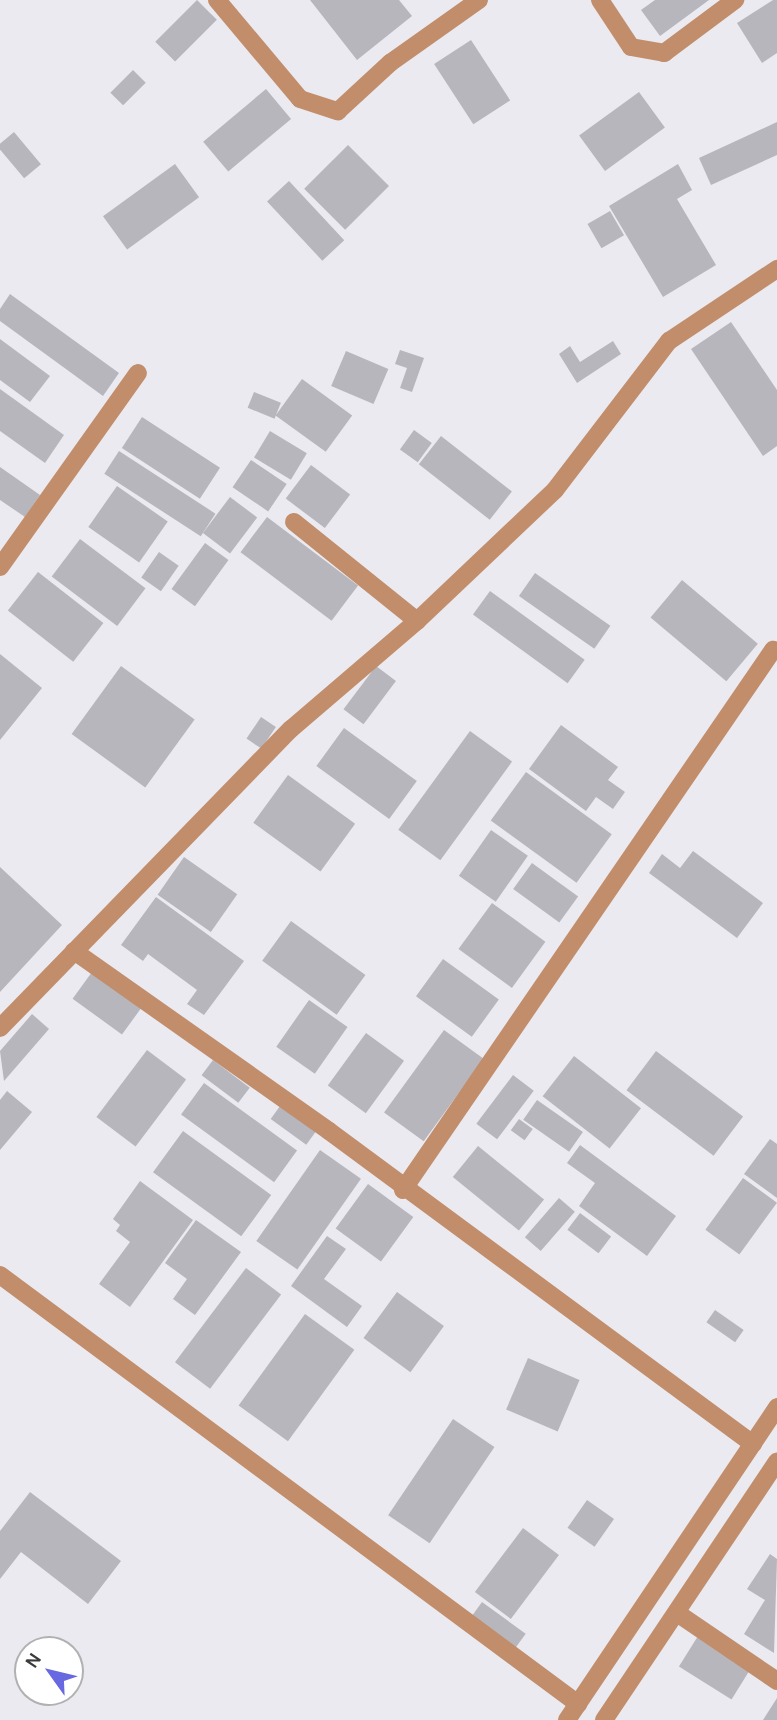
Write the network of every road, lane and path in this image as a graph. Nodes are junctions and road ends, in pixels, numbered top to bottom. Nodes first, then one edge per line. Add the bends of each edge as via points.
1 (217, 0) edge
2 (479, 0) edge
3 (600, 0) edge
4 (735, 0) edge
5 (777, 269) edge
6 (138, 373) dead end
7 (294, 522) dead end
8 (0, 568) edge
9 (416, 621) junction
10 (773, 650) dead end
11 (74, 951) junction
12 (0, 1028) edge
13 (403, 1190) junction
14 (0, 1275) edge
15 (777, 1406) edge
16 (753, 1444) junction
17 (777, 1462) edge
18 (677, 1613) junction
19 (777, 1681) edge
20 (578, 1704) junction
21 (567, 1720) edge
22 (604, 1720) edge

1 - 2 street via 300,99 338,111 390,63
3 - 4 street via 631,47 664,53
5 - 9 street via 669,341 555,490
6 - 8 street
7 - 9 street
9 - 11 street via 291,729
10 - 13 street
11 - 12 street
11 - 13 street via 329,1131
13 - 16 street
14 - 20 street
15 - 16 street
16 - 20 street
17 - 18 street
18 - 19 street
18 - 22 street
20 - 21 street

